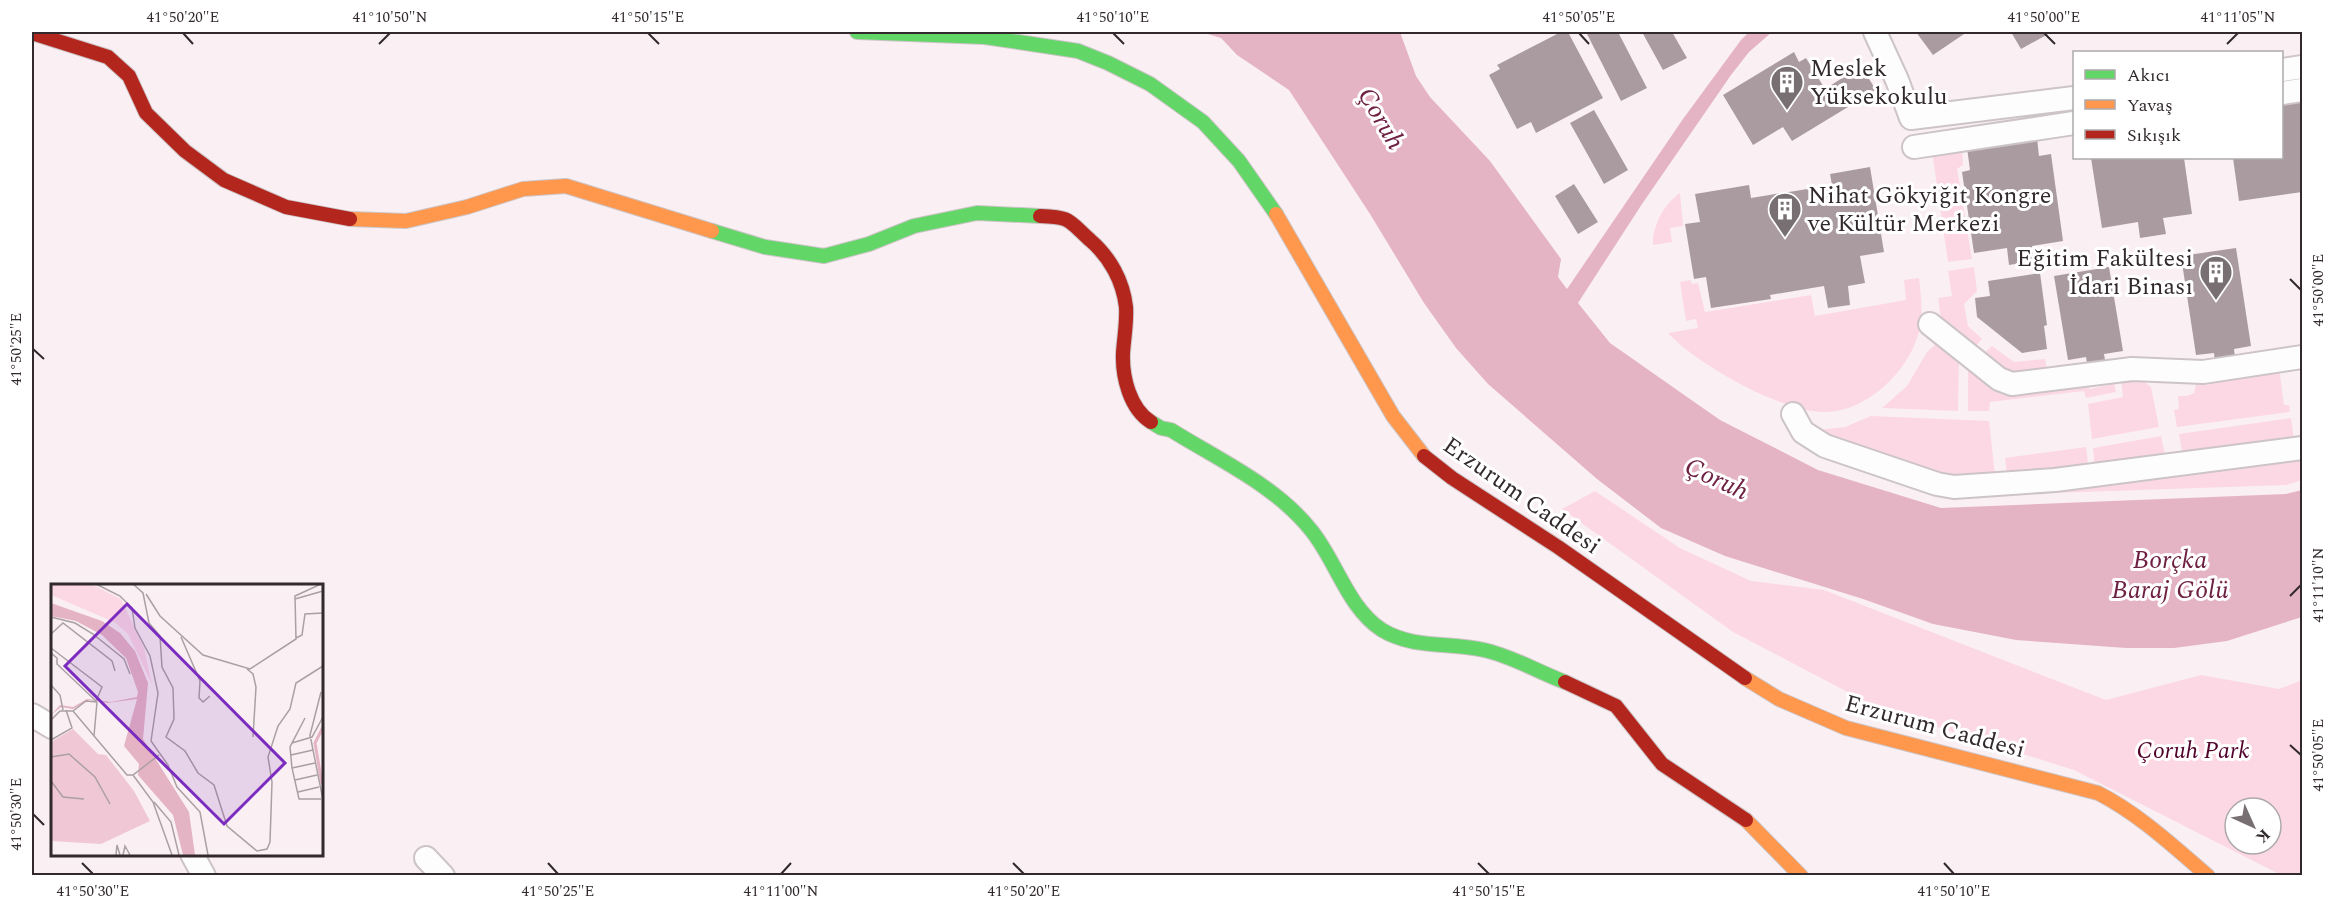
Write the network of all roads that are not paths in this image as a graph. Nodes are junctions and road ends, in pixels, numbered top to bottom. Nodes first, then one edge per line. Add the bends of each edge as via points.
1 (857, 32) edge
2 (1875, 32) edge
3 (32, 33) edge
4 (985, 34) edge
5 (2302, 67) edge
6 (2283, 70) edge
7 (2302, 90) edge
8 (2283, 93) edge
9 (2073, 98) edge
10 (2073, 123) edge
11 (1914, 147) dead end
12 (1930, 324) dead end
13 (2302, 357) edge
14 (1793, 414) dead end
15 (2302, 448) edge
16 (32, 715) edge
17 (51, 726) edge
18 (193, 856) edge
19 (426, 858) dead end
20 (204, 876) edge
21 (443, 876) edge
22 (1801, 876) edge
23 (2208, 876) edge

1 - 4 street, Erzurum Caddesi
2 - 9 street via 1911,118
3 - 22 street via 108,57 129,76 146,113 185,151 224,180 286,207 347,219 406,221 523,189 566,186 765,247 824,256 914,226 977,213 1065,217 1094,243 1118,273 1126,308 1126,386 1136,409 1286,504 1311,531 1353,602 1372,622 1414,643 1465,646 1497,653 1616,706 1661,763 1752,825
4 - 23 street, Erzurum Caddesi via 1078,51 1108,63 1150,84 1203,123 1239,161 1263,195 1409,439 1452,478 1779,699 1846,728 2098,793 2143,821
5 - 6 street
7 - 8 street
10 - 11 street
12 - 13 street via 1999,379 2012,384 2132,369 2203,372
14 - 15 street via 1803,432 1826,446 1954,487 2055,480
16 - 17 street
18 - 20 street
19 - 21 street

